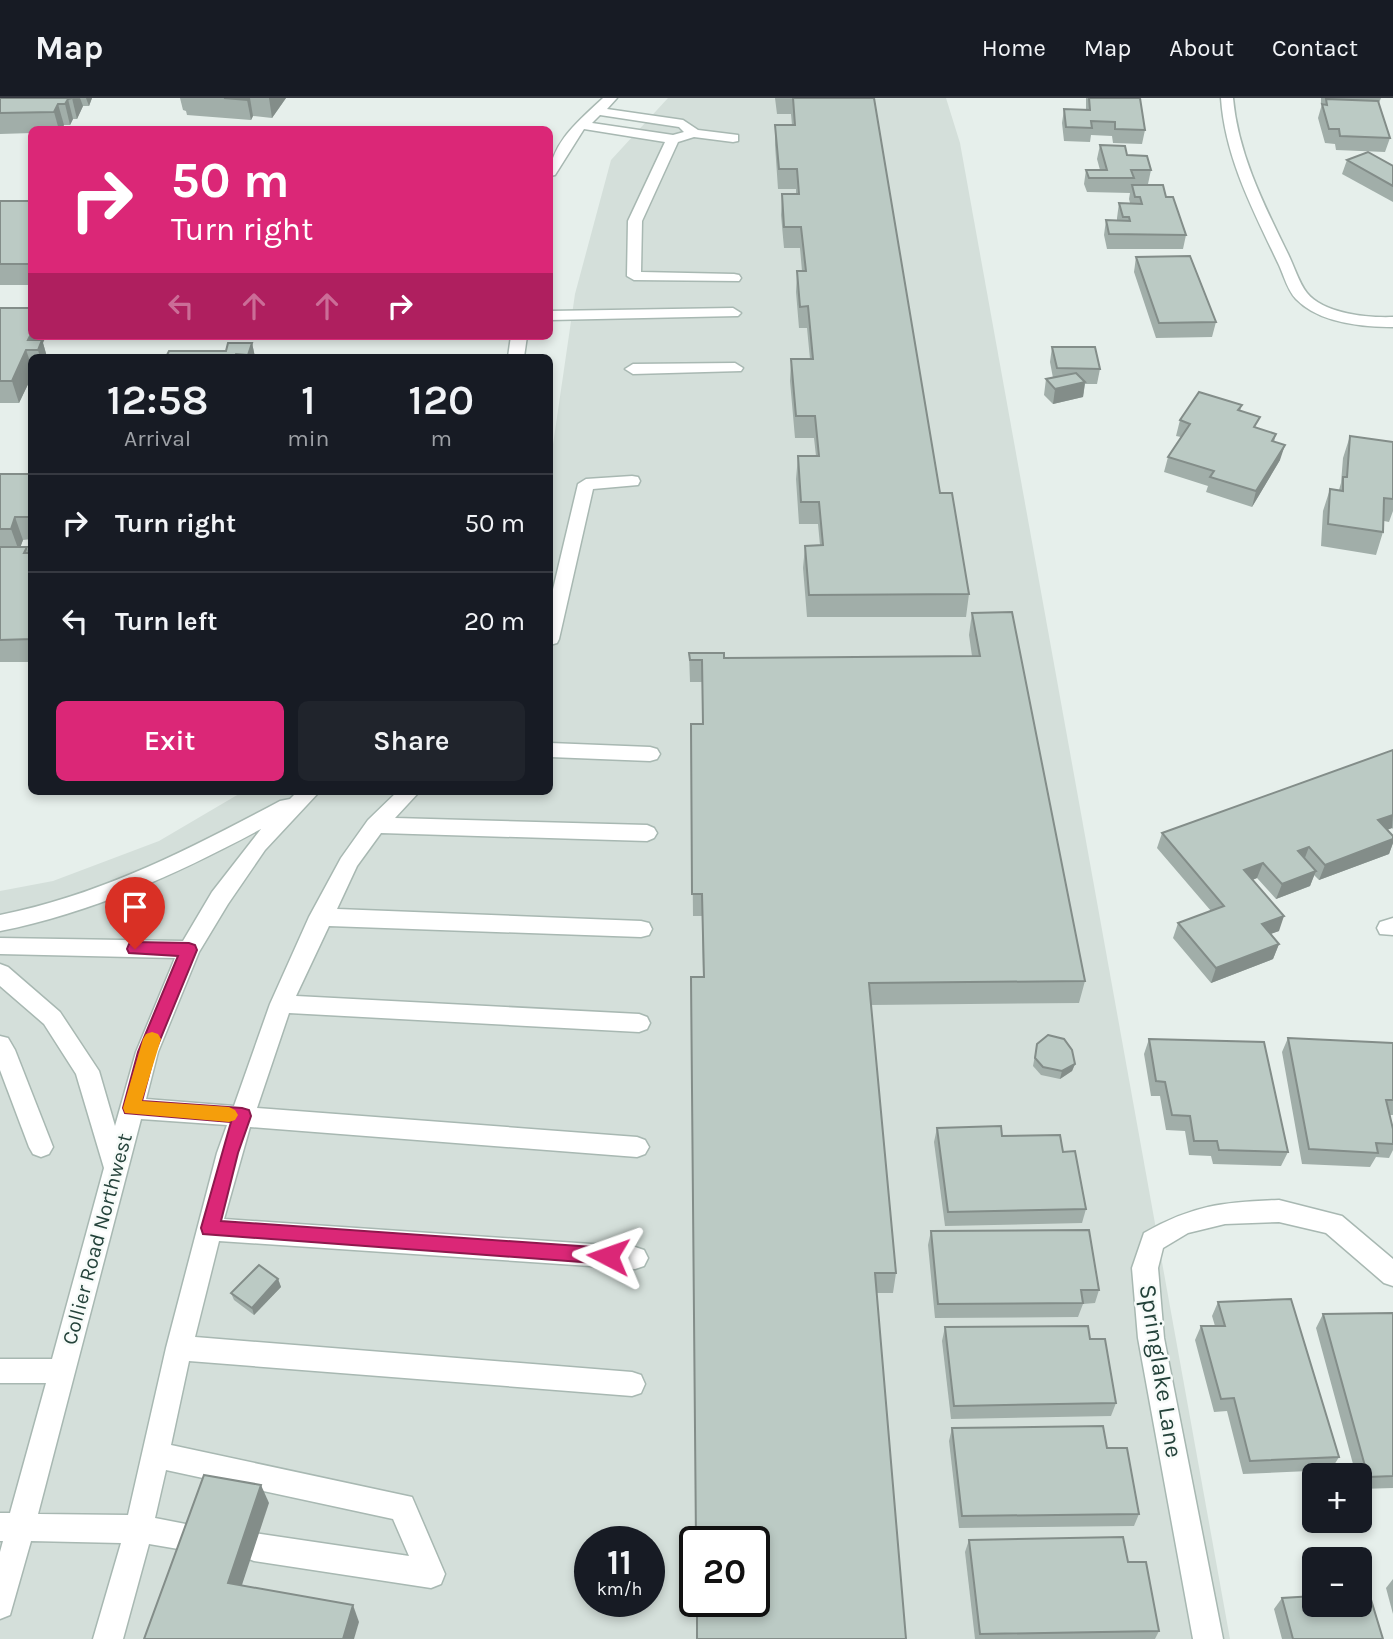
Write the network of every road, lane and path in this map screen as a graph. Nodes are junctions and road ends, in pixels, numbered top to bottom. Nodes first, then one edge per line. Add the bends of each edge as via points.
1 (611, 98) edge
2 (1227, 98) edge
3 (596, 111) junction
4 (581, 125) junction
5 (694, 134) junction
6 (733, 138) dead end
7 (673, 139) junction
8 (553, 166) edge
9 (734, 278) dead end
10 (733, 313) dead end
11 (553, 316) edge
12 (1393, 322) edge
13 (735, 368) dead end
14 (633, 369) dead end
15 (632, 481) dead end
16 (553, 626) edge
17 (553, 750) edge
18 (650, 754) dead end
19 (305, 795) edge
20 (307, 795) edge
21 (406, 795) edge
22 (375, 825) junction
23 (647, 833) dead end
24 (320, 917) junction
25 (0, 923) edge
26 (641, 929) dead end
27 (0, 946) edge
28 (189, 950) junction
29 (0, 973) edge
30 (281, 1004) junction
31 (639, 1023) dead end
32 (0, 1045) edge
33 (131, 1108) junction
34 (242, 1116) junction
35 (41, 1147) dead end
36 (637, 1147) dead end
37 (116, 1167) junction
38 (210, 1228) junction
39 (635, 1258) dead end
40 (1393, 1275) edge
41 (179, 1348) junction
42 (0, 1371) edge
43 (62, 1371) junction
44 (632, 1384) dead end
45 (156, 1455) junction
46 (10, 1527) edge
47 (139, 1529) junction
48 (196, 1538) edge
49 (254, 1546) edge
50 (0, 1605) edge
51 (108, 1639) edge
52 (1208, 1639) edge

1 - 3 street
2 - 12 street via 1237,152 1301,296 1342,318
3 - 4 street
3 - 5 street via 683,124
4 - 7 street
4 - 8 street
5 - 6 street
5 - 7 street
7 - 9 street via 635,221 635,276
10 - 11 street
13 - 14 street
15 - 16 street via 586,484
17 - 18 street
19 - 25 street via 192,858 100,896
20 - 28 street, Collier Road Northwest via 258,845
21 - 22 street
22 - 23 street
22 - 24 street via 348,863
24 - 26 street
24 - 30 street
27 - 28 street
28 - 33 street, Collier Road Northwest via 146,1052
29 - 37 street via 51,1018 87,1071
30 - 31 street
30 - 34 street
32 - 35 street
33 - 34 street
33 - 37 street, Collier Road Northwest
34 - 36 street
34 - 38 street
37 - 43 street, Collier Road Northwest
38 - 39 street
38 - 41 street
40 - 52 street, Springlake Lane via 1333,1224 1279,1211 1225,1213 1182,1224 1153,1241 1145,1268 1151,1338
41 - 44 street
41 - 45 street
42 - 43 street
43 - 46 street, Collier Road Northwest
45 - 47 street
45 - 49 street via 402,1507 431,1574
46 - 47 street
46 - 50 street, Collier Road Northwest
47 - 48 street
47 - 51 street

